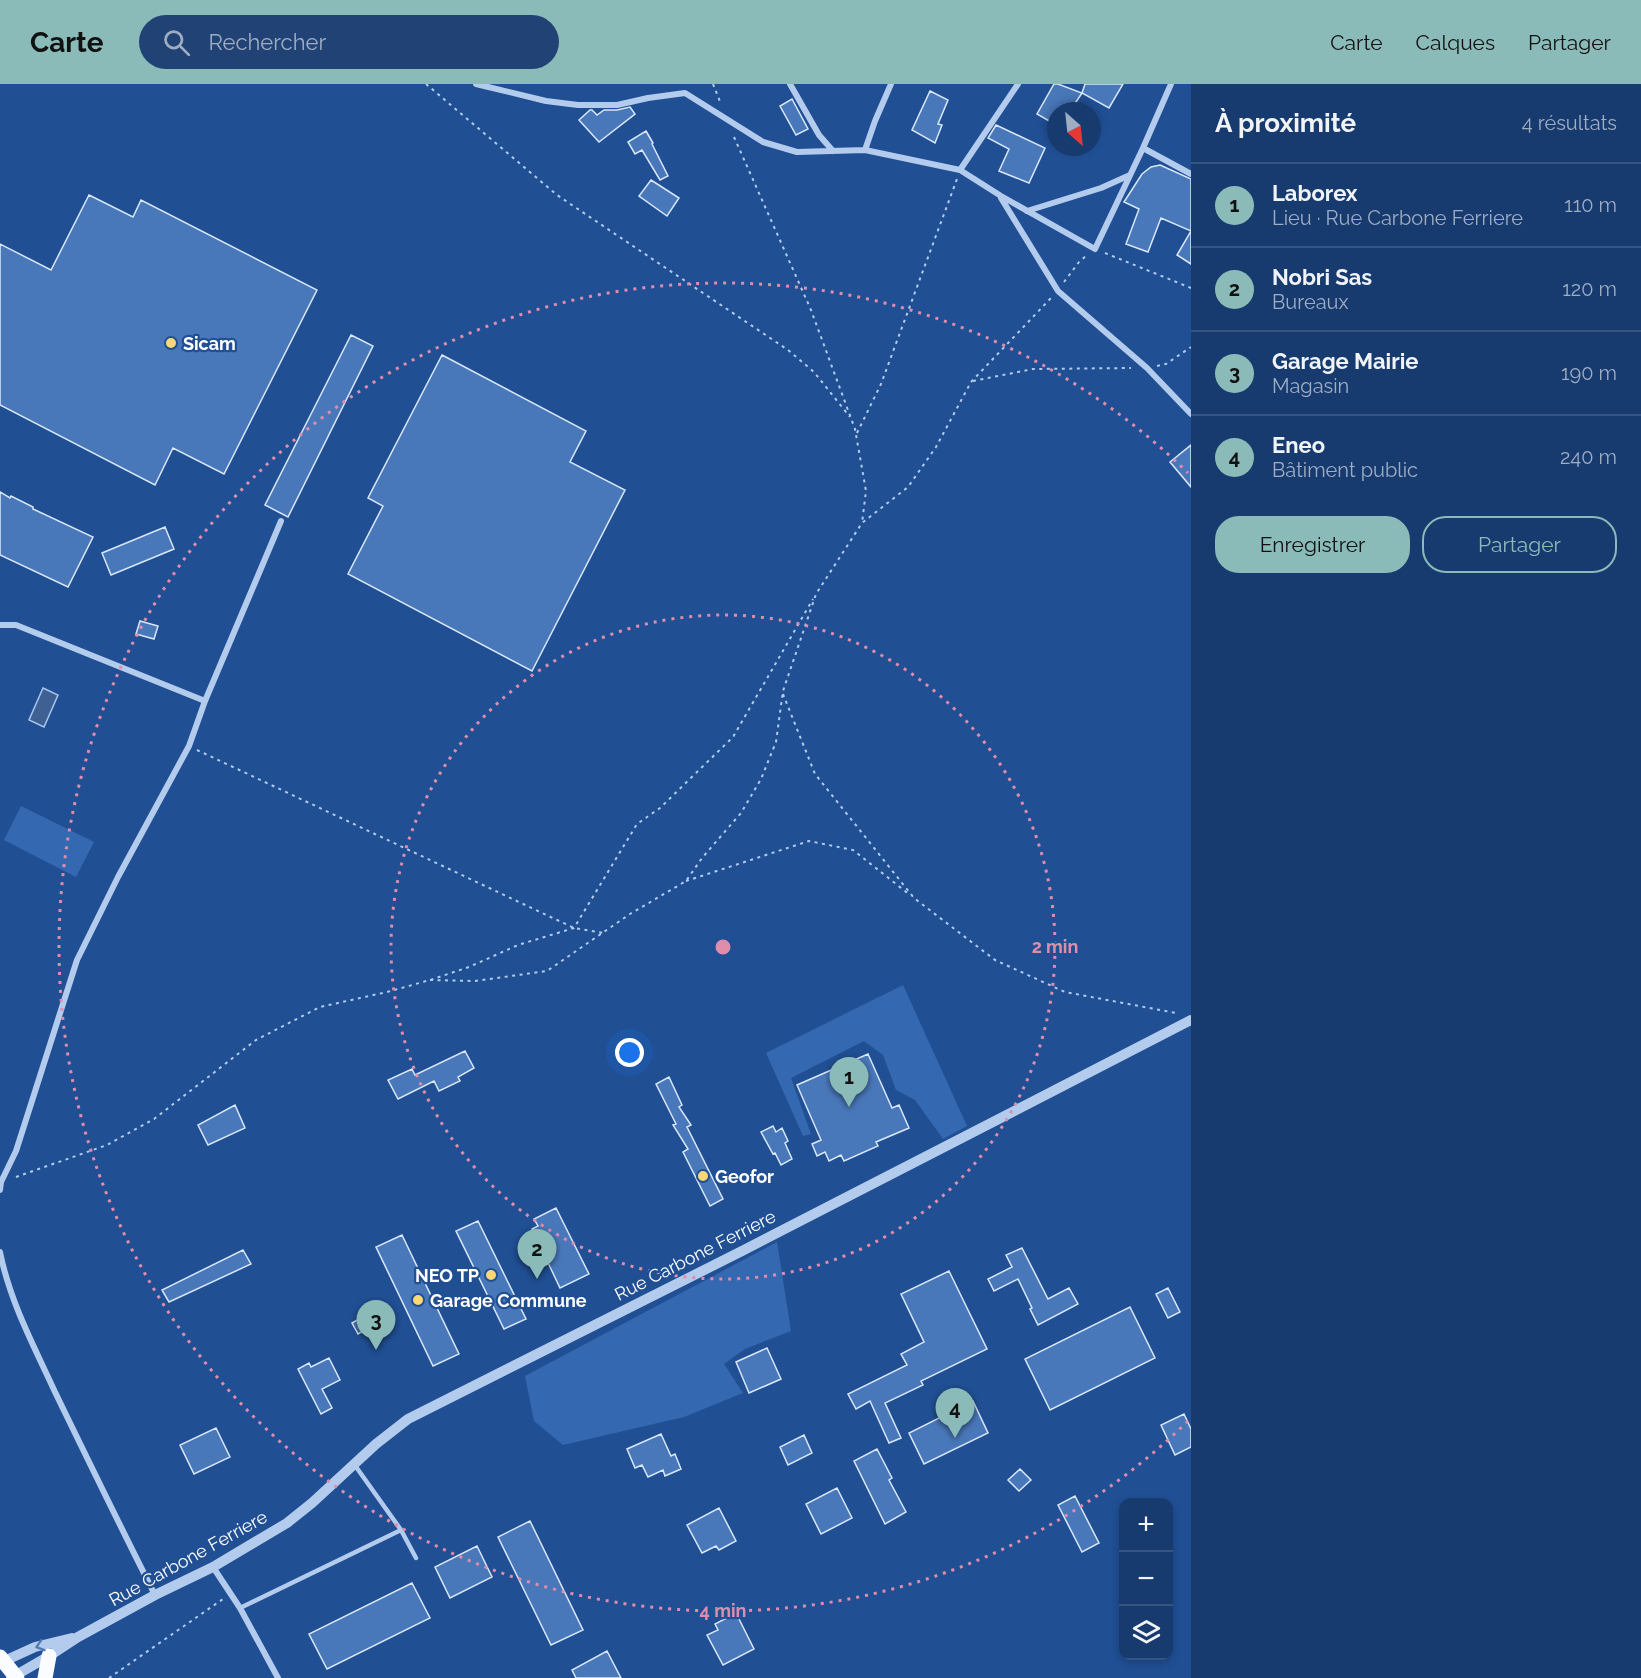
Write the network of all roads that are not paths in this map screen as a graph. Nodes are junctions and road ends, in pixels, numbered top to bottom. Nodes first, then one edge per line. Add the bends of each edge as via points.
1 (476, 84) edge
2 (790, 84) edge
3 (891, 84) edge
4 (1018, 84) edge
5 (1171, 84) edge
6 (1143, 148) junction
7 (865, 150) junction
8 (833, 151) junction
9 (960, 170) junction
10 (1191, 174) edge
11 (1130, 175) junction
12 (1001, 196) junction
13 (1027, 211) junction
14 (1191, 414) edge
15 (281, 521) dead end
16 (0, 625) edge
17 (204, 701) junction
18 (1191, 1020) edge
19 (0, 1182) edge
20 (0, 1190) edge
21 (0, 1252) edge
22 (354, 1464) junction
23 (401, 1530) junction
24 (416, 1558) dead end
25 (213, 1567) junction
26 (155, 1595) junction
27 (240, 1608) junction
28 (78, 1637) junction
29 (49, 1656) junction
30 (1, 1660) edge
31 (14, 1677) edge
32 (45, 1678) edge
33 (278, 1678) edge

1 - 8 street via 578,105 617,105 684,93 763,142 797,152
2 - 8 street via 819,135
3 - 7 street
4 - 9 street
5 - 6 street
6 - 10 street
6 - 11 street
7 - 8 street
7 - 9 street
9 - 12 street
11 - 13 street
11 - 13 street via 1095,249
12 - 13 street
12 - 14 street via 1058,291 1147,368
15 - 17 street
16 - 17 street via 16,625
17 - 19 street via 189,746 77,960 16,1151
18 - 22 street, Rue Carbone Ferriere via 447,1399 394,1428
19 - 20 street
21 - 26 street via 15,1306
22 - 23 lane
22 - 25 street, Rue Carbone Ferriere via 287,1523
23 - 24 lane
23 - 27 lane
25 - 26 street, Rue Carbone Ferriere
25 - 27 street
26 - 28 street, Rue Carbone Ferriere
27 - 33 street
28 - 29 street, Rue Carbone Ferriere
28 -> 30 street, Rue Carbone Ferriere
29 - 31 street, Rue Carbone Ferriere
29 - 32 main road
30 - 31 main road

